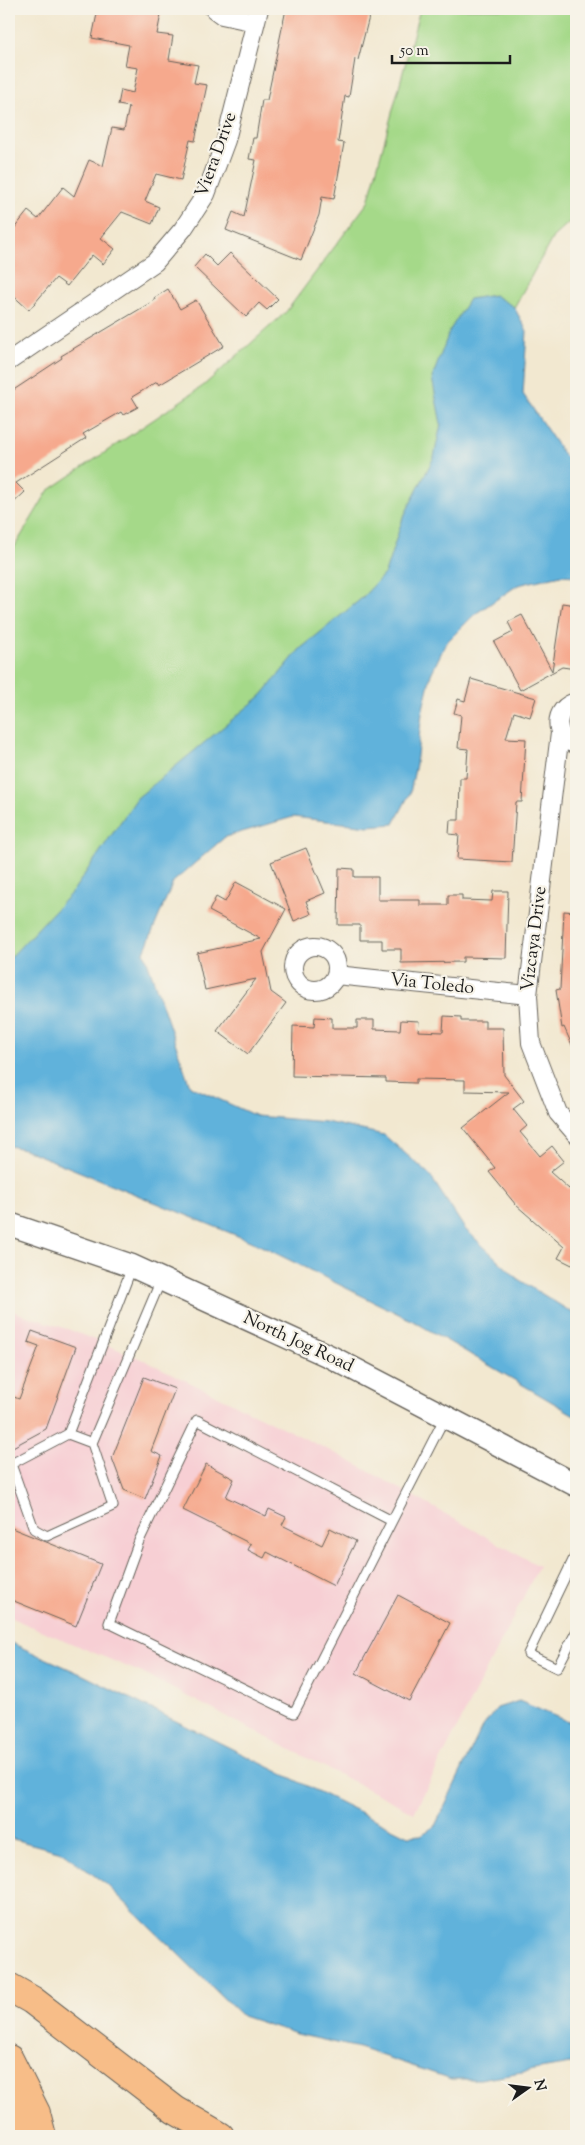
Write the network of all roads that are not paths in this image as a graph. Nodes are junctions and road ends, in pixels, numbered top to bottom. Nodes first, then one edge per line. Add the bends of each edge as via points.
1 (214, 9) edge
2 (257, 15) edge
3 (9, 361) edge
4 (576, 702) edge
5 (560, 733) junction
6 (576, 744) edge
7 (336, 975) dead end
8 (528, 995) junction
9 (576, 1134) edge
10 (9, 1224) edge
11 (132, 1266) junction
12 (161, 1280) junction
13 (445, 1417) junction
14 (68, 1434) junction
15 (92, 1443) junction
16 (576, 1485) edge
17 (392, 1521) junction
18 (576, 1554) edge
19 (576, 1632) edge
20 (9, 1987) edge
21 (9, 2059) edge
22 (9, 2115) edge
23 (19, 2136) edge
24 (42, 2136) edge
25 (220, 2136) edge

1 - 2 street via 222,15
2 - 3 street, Viera Drive via 226,140 206,194 183,229 155,262
4 - 5 street, Vizcaya Drive via 568,704 560,714
5 - 6 street
5 - 8 street, Vizcaya Drive
7 - 8 street, Via Toledo
8 - 9 street, Vizcaya Drive via 532,1043 558,1113
10 - 11 street, North Jog Road
11 - 12 street, North Jog Road
11 - 14 lane
12 - 13 street, North Jog Road via 331,1357
12 - 15 lane
13 - 16 street, North Jog Road
13 - 17 lane
14 - 15 lane
14 - 15 lane via 11,1464 34,1529 47,1536 113,1506
17 - 17 lane via 294,1713 109,1623 139,1541 197,1420
18 - 19 lane via 528,1654 557,1668
20 - 25 highway via 32,2000 176,2110
21 - 24 highway via 36,2113
22 - 23 highway

